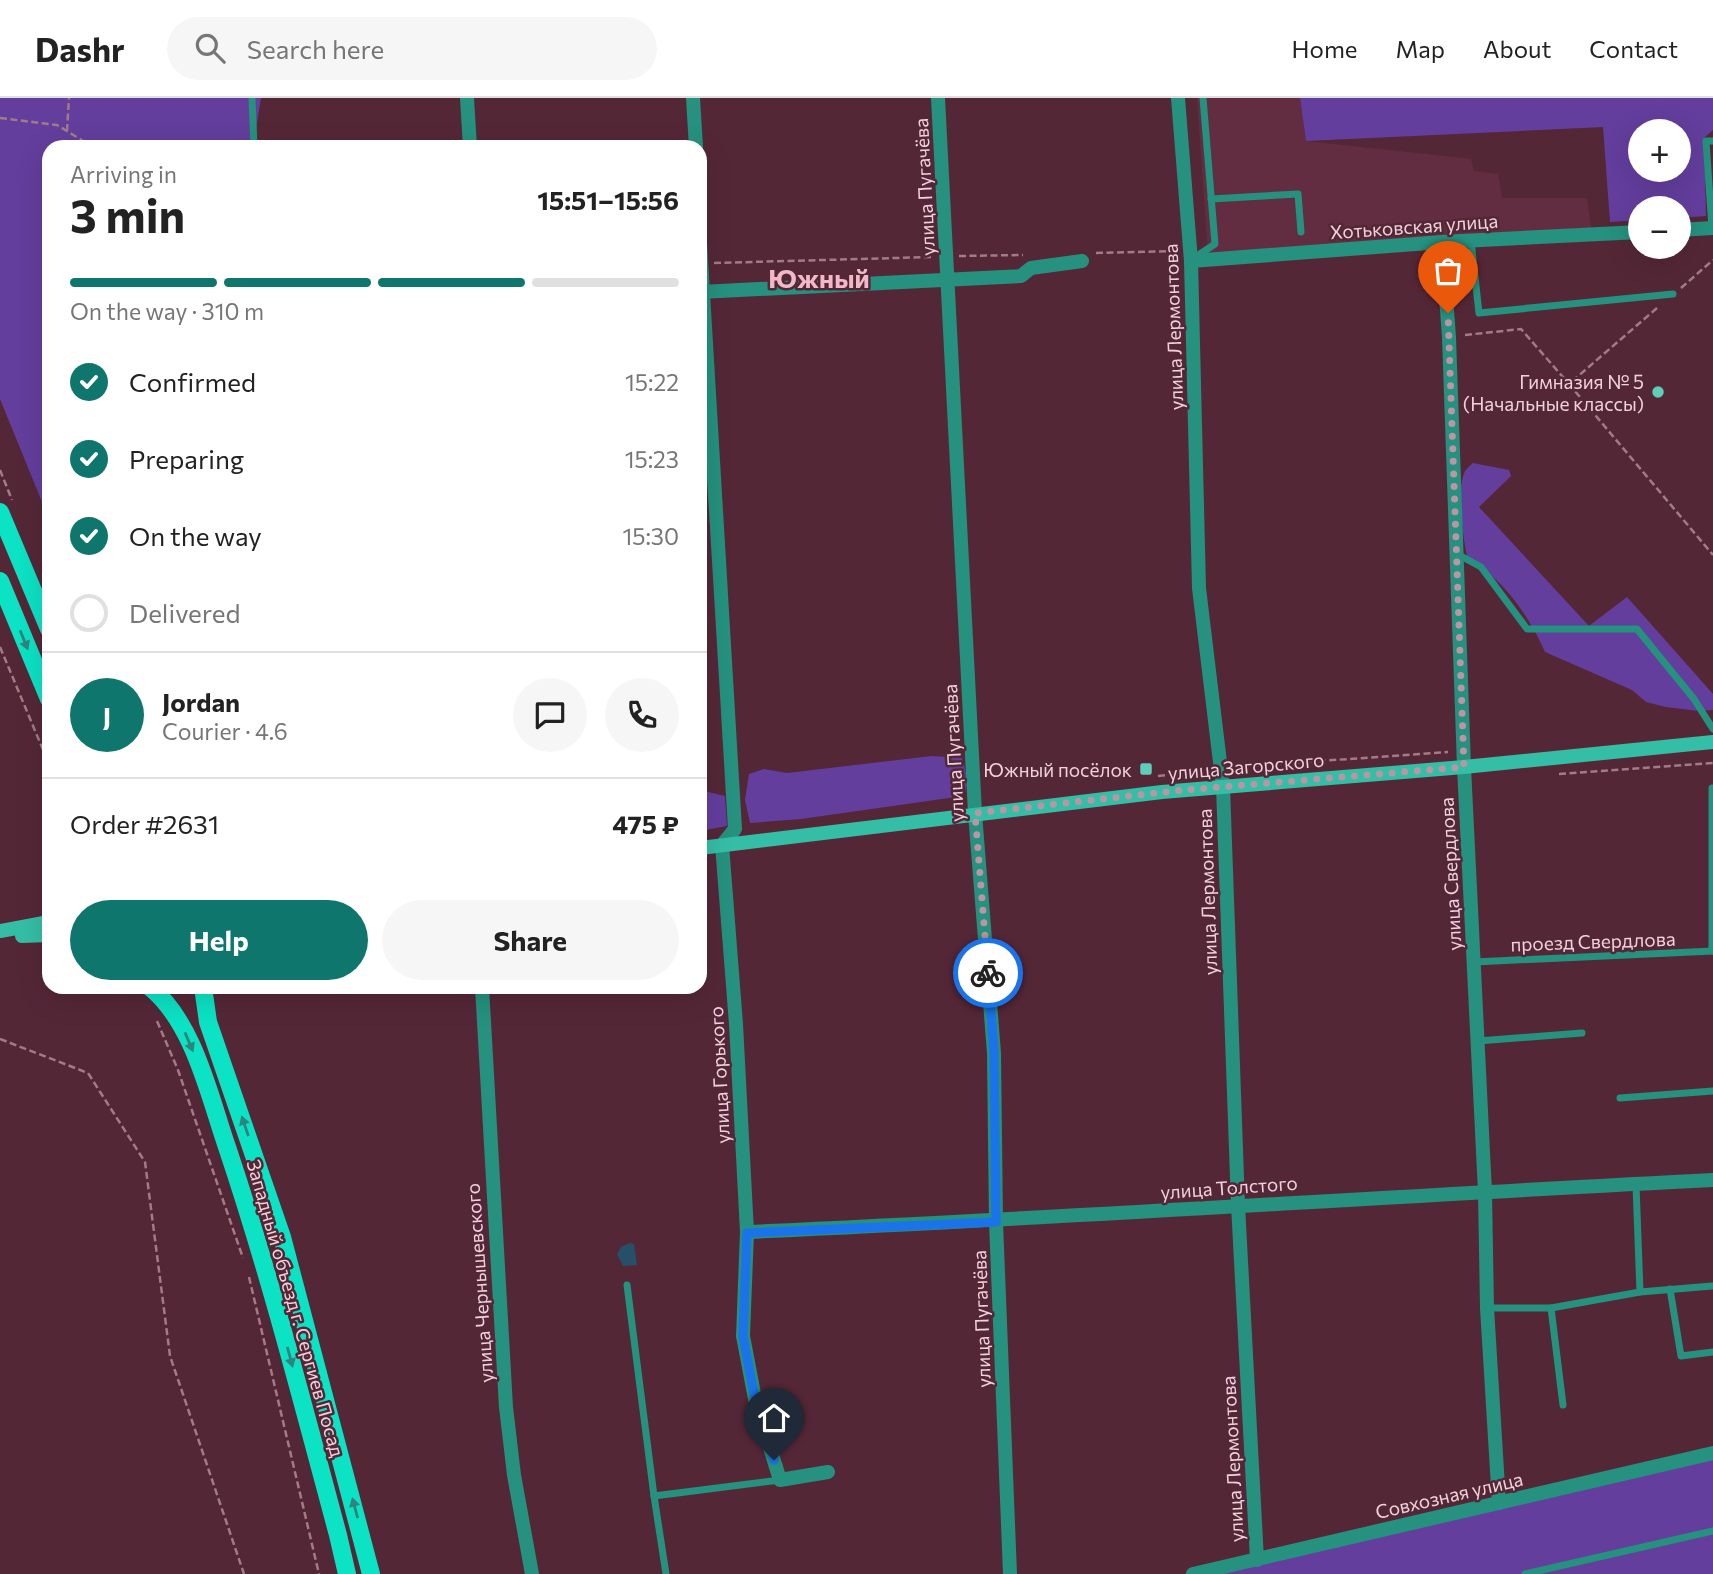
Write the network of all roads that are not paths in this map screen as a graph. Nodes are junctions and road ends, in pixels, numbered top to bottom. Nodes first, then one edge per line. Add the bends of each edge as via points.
1 (252, 98) edge
2 (467, 98) edge
3 (693, 98) edge
4 (938, 98) edge
5 (1178, 98) edge
6 (1203, 98) edge
7 (254, 140) edge
8 (470, 140) edge
9 (696, 140) edge
10 (1713, 141) edge
11 (1211, 199) junction
12 (1713, 228) edge
13 (1691, 229) edge
14 (1301, 232) dead end
15 (1628, 233) edge
16 (1471, 241) junction
17 (1442, 242) junction
18 (1082, 261) dead end
19 (1191, 261) junction
20 (949, 281) junction
21 (707, 292) edge
22 (1673, 294) road end
23 (707, 387) edge
24 (0, 512) edge
25 (1457, 553) junction
26 (0, 581) edge
27 (42, 612) edge
28 (42, 682) edge
29 (1713, 729) edge
30 (1713, 742) edge
31 (1464, 767) junction
32 (1223, 787) junction
33 (1712, 788) edge
34 (975, 813) junction
35 (722, 845) junction
36 (707, 847) edge
37 (42, 923) edge
38 (0, 931) edge
39 (42, 936) edge
40 (0, 937) edge
41 (1712, 951) edge
42 (1473, 962) junction
43 (150, 994) edge
44 (204, 994) edge
45 (482, 994) edge
46 (1583, 1033) dead end
47 (1478, 1041) junction
48 (1713, 1091) edge
49 (1620, 1098) dead end
50 (1713, 1180) edge
51 (1636, 1183) junction
52 (1485, 1192) junction
53 (1238, 1205) junction
54 (996, 1222) junction
55 (747, 1233) junction
56 (627, 1285) dead end
57 (1712, 1286) edge
58 (1670, 1289) junction
59 (1640, 1292) junction
60 (1487, 1308) junction
61 (1551, 1308) junction
62 (1713, 1352) edge
63 (1563, 1405) dead end
64 (1713, 1453) edge
65 (828, 1472) dead end
66 (780, 1480) junction
67 (654, 1496) junction
68 (1499, 1503) junction
69 (1713, 1531) edge
70 (1257, 1560) junction
71 (347, 1574) edge
72 (371, 1574) edge
73 (532, 1574) edge
74 (666, 1574) edge
75 (1010, 1574) edge
76 (1193, 1574) edge
77 (1525, 1574) edge

1 - 7 lane
2 - 8 street
3 - 9 street
4 - 20 street, улица Пугачёва
5 - 19 street, улица Лермонтова
6 - 11 lane
10 - 12 lane via 1706,141
11 - 14 lane via 1298,194
11 - 19 lane via 1215,244
12 - 13 street
15 - 16 street, Хотьковская улица
16 - 17 street, Хотьковская улица
16 - 22 lane via 1479,313
17 - 19 street, Хотьковская улица
17 - 25 street, улица Свердлова
18 - 20 street via 1031,268 1021,276
19 - 32 street, улица Лермонтова via 1199,587
20 - 21 street
20 - 34 street, улица Пугачёва
23 - 35 street, улица Горького via 735,829
24 - 27 main road
25 - 29 lane via 1480,567 1527,629 1637,629
25 - 31 street, улица Свердлова
26 -> 28 main road
30 - 31 main road, улица Загорского
31 - 32 main road, улица Загорского
31 - 42 street, улица Свердлова
32 - 34 main road, улица Загорского
32 - 53 street, улица Лермонтова
33 - 41 lane
34 - 35 main road, улица Загорского
34 - 54 street, улица Пугачёва via 994,1052
35 - 36 main road, улица Загорского
35 - 55 street, улица Горького
37 - 38 main road
39 - 40 main road
41 - 42 lane, проезд Свердлова
42 - 47 street, улица Свердлова
43 -> 71 main road, Западный объезд г. Сергиев Посад via 166,1002 184,1029 221,1131 259,1244
72 -> 44 main road, Западный объезд г. Сергиев Посад via 282,1237 208,1022
45 - 73 street, улица Чернышевского via 506,1407
46 - 47 lane
47 - 52 street, улица Свердлова
48 - 49 lane
50 - 51 street, улица Толстого
51 - 52 street, улица Толстого
51 - 59 lane
52 - 53 street, улица Толстого
52 - 60 street, улица Свердлова
53 - 54 street, улица Толстого
53 - 70 street, улица Лермонтова
54 - 55 street, улица Толстого
54 - 75 street, улица Пугачёва
55 - 66 street, улица Горького via 743,1336 755,1399
56 - 67 lane
57 - 58 lane
58 - 59 lane
58 - 62 lane via 1681,1356
59 - 61 lane
60 - 61 lane
60 - 68 street, улица Свердлова
61 - 63 lane
64 - 68 street, Совхозная улица
65 - 66 street
66 - 67 lane
67 - 74 lane
68 - 70 street, Совхозная улица
69 - 77 lane
70 - 76 street, Совхозная улица

